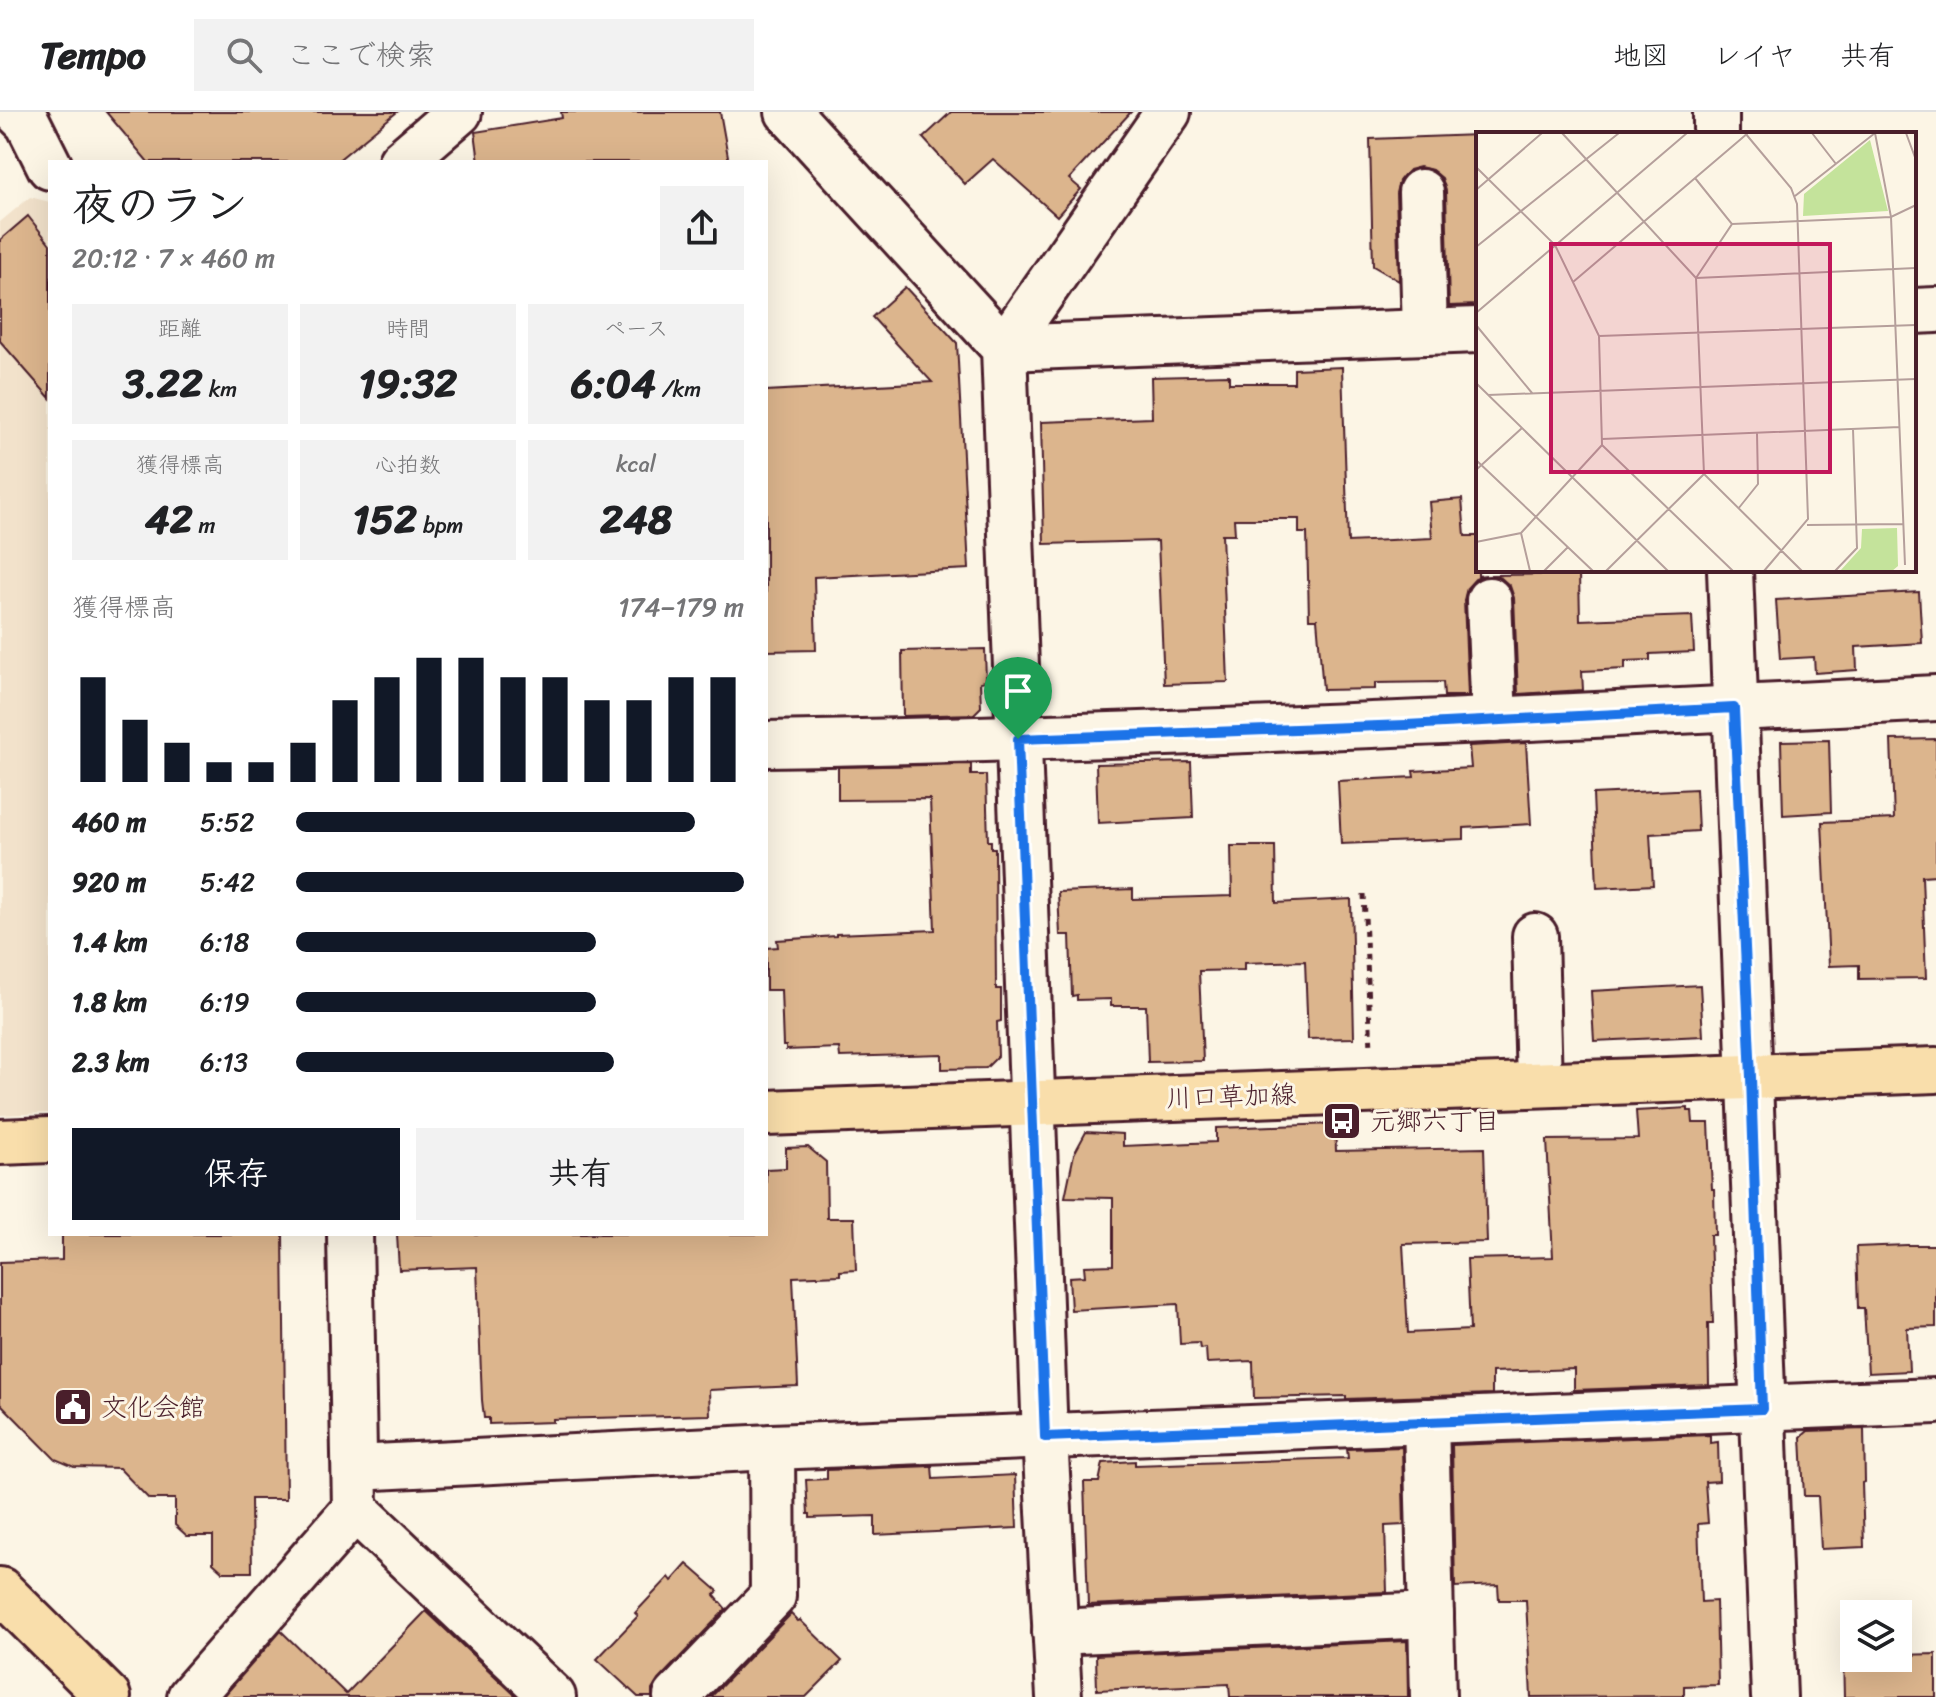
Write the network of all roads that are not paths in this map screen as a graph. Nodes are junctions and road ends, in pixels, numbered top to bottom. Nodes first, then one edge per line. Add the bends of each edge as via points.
1 (459, 112) edge
2 (788, 112) edge
3 (1168, 112) edge
4 (21, 123) edge
5 (403, 160) edge
6 (48, 164) edge
7 (1421, 192) dead end
8 (1936, 310) edge
9 (1916, 311) edge
10 (1476, 330) edge
11 (1425, 332) junction
12 (1004, 348) junction
13 (1730, 572) edge
14 (1489, 600) dead end
15 (1936, 698) edge
16 (1734, 708) junction
17 (1494, 720) junction
18 (1018, 739) junction
19 (768, 744) edge
20 (1535, 936) dead end
21 (1936, 1070) edge
22 (1751, 1077) junction
23 (1539, 1084) junction
24 (1033, 1103) junction
25 (768, 1113) edge
26 (48, 1140) edge
27 (0, 1142) edge
28 (350, 1236) edge
29 (1936, 1401) edge
30 (1762, 1409) junction
31 (1426, 1421) junction
32 (1045, 1437) junction
33 (772, 1447) junction
34 (355, 1488) junction
35 (0, 1590) edge
36 (1431, 1615) junction
37 (1055, 1632) junction
38 (108, 1697) edge
39 (190, 1697) edge
40 (553, 1697) edge
41 (676, 1697) edge
42 (1059, 1697) edge
43 (1433, 1697) edge
44 (1774, 1697) edge

1 - 5 street
2 - 12 street
3 - 12 street
4 - 6 street
7 - 11 street
8 - 9 street
10 - 11 street
11 - 12 street
12 - 18 street
13 - 16 street
14 - 17 street
15 - 16 street
16 - 17 street
16 - 22 street
17 - 18 street
18 - 19 street
18 - 24 street
20 - 23 street
21 - 22 main road, 川口草加線
22 - 23 main road, 川口草加線
22 - 30 street
23 - 24 main road, 川口草加線
24 - 25 main road, 川口草加線
24 - 32 street
26 - 27 main road
28 - 34 street
29 - 30 street
30 - 31 street
30 - 44 street
31 - 32 street
31 - 36 street
32 - 33 street
32 - 37 street
33 - 34 street
33 - 41 street via 773,1596
34 - 39 street
34 - 40 street
35 - 38 main road
36 - 37 street
36 - 43 street
37 - 42 street

